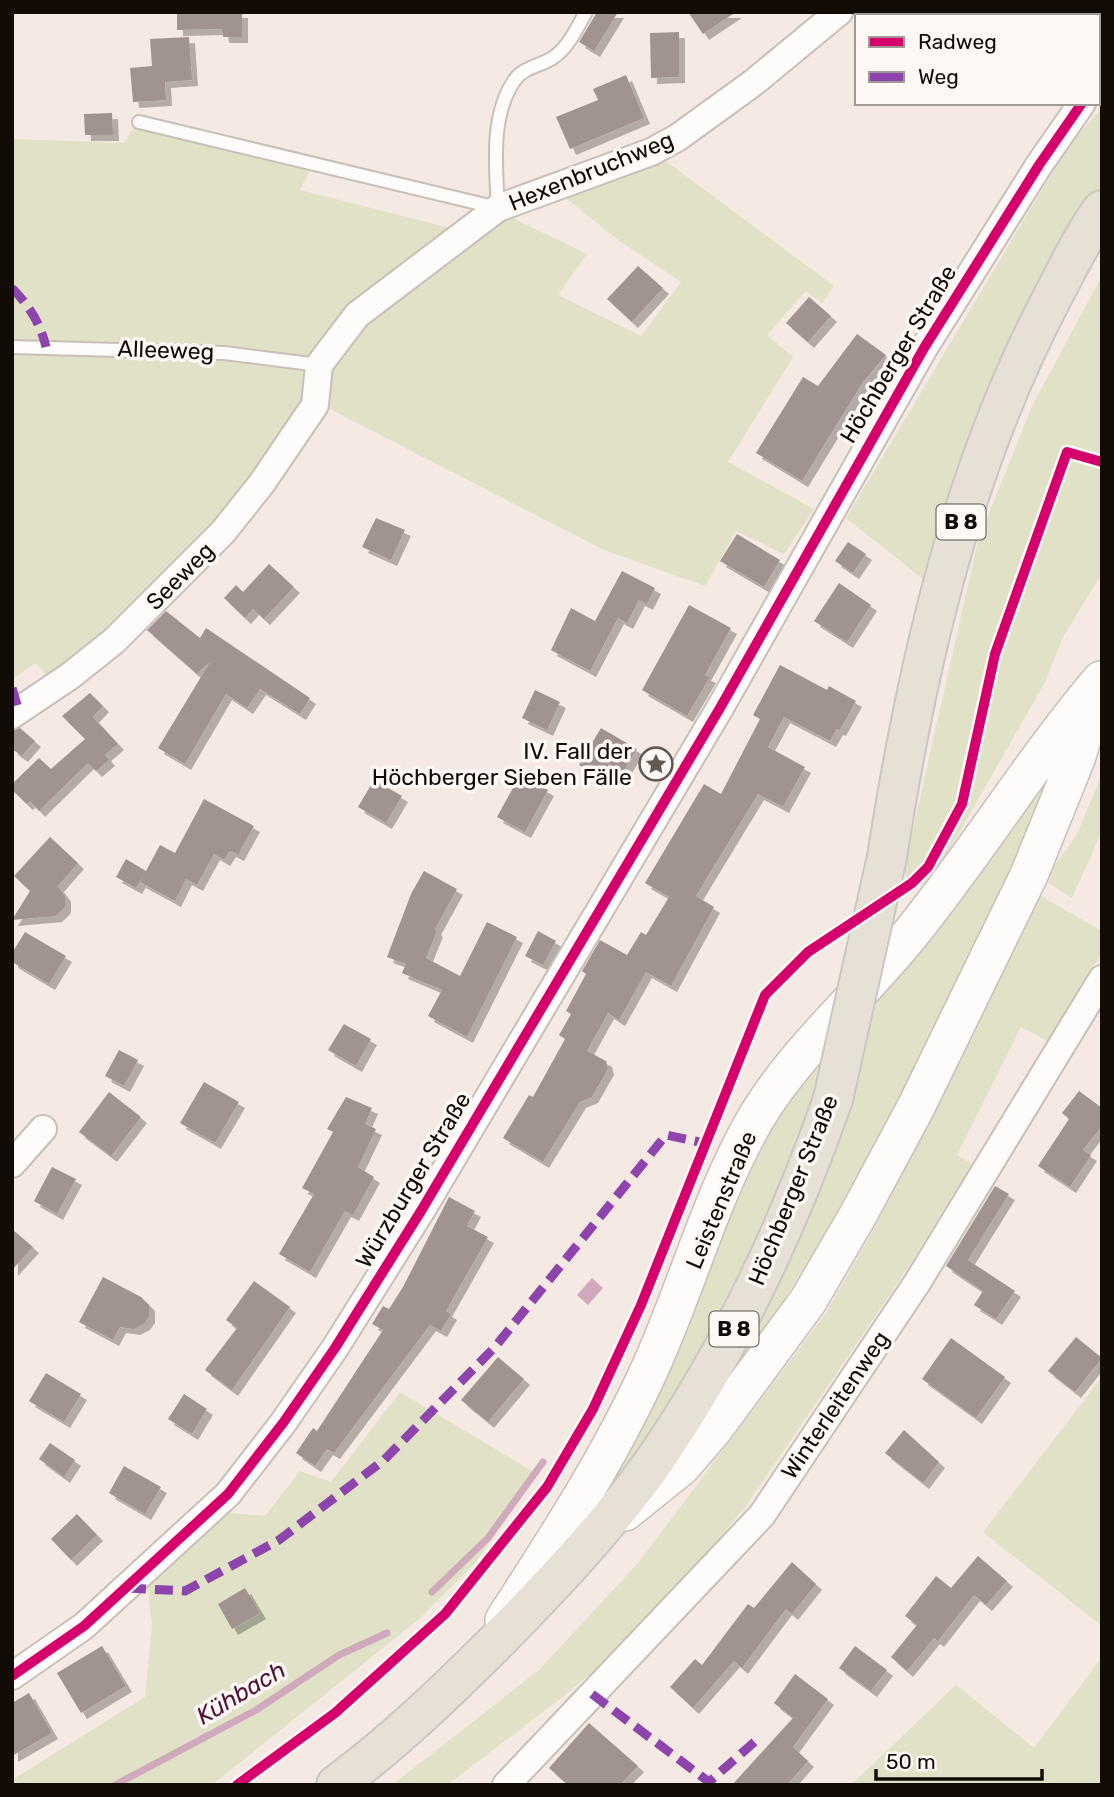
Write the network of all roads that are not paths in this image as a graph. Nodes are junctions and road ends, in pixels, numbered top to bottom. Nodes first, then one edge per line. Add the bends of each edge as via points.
1 (586, 12) edge
2 (839, 12) edge
3 (1081, 105) edge
4 (139, 122) dead end
5 (498, 208) junction
6 (1102, 210) edge
7 (12, 347) edge
8 (318, 365) junction
9 (761, 634) joint
10 (1101, 679) edge
11 (12, 715) edge
12 (1102, 979) edge
13 (43, 1129) dead end
14 (12, 1164) edge
15 (594, 1537) junction
16 (478, 1660) junction
17 (12, 1676) edge
18 (336, 1785) edge
19 (506, 1785) edge

1 - 5 lane via 569,42 552,58 514,80 500,117
2 - 5 street, Hexenbruchweg via 677,138 651,152
3 - 9 street, Höchberger Straße via 924,348
4 - 5 lane
5 - 8 street, Hexenbruchweg via 357,315
6 - 15 main road, Höchberger Straße / B 8, bridge via 1030,341 982,456 949,558 833,1099 779,1235 732,1334 654,1461
7 - 8 lane, Alleeweg via 223,352
8 - 11 street, Seeweg via 315,405 246,503 166,592 85,664
9 - 17 street, Würzburger Straße via 421,1212 283,1423 228,1494 146,1572 84,1626
10 - 15 main road, Leistenstraße via 1076,759 1029,875 916,1107 808,1301 682,1466
10 - 16 main road, Leistenstraße via 1052,738 958,876 788,1072 756,1118 722,1185 657,1352 607,1458
12 - 19 street, Winterleitenweg via 917,1283 761,1515
13 - 14 street
15 - 16 main road, Höchberger Straße / B 8
16 - 18 main road, B 8

